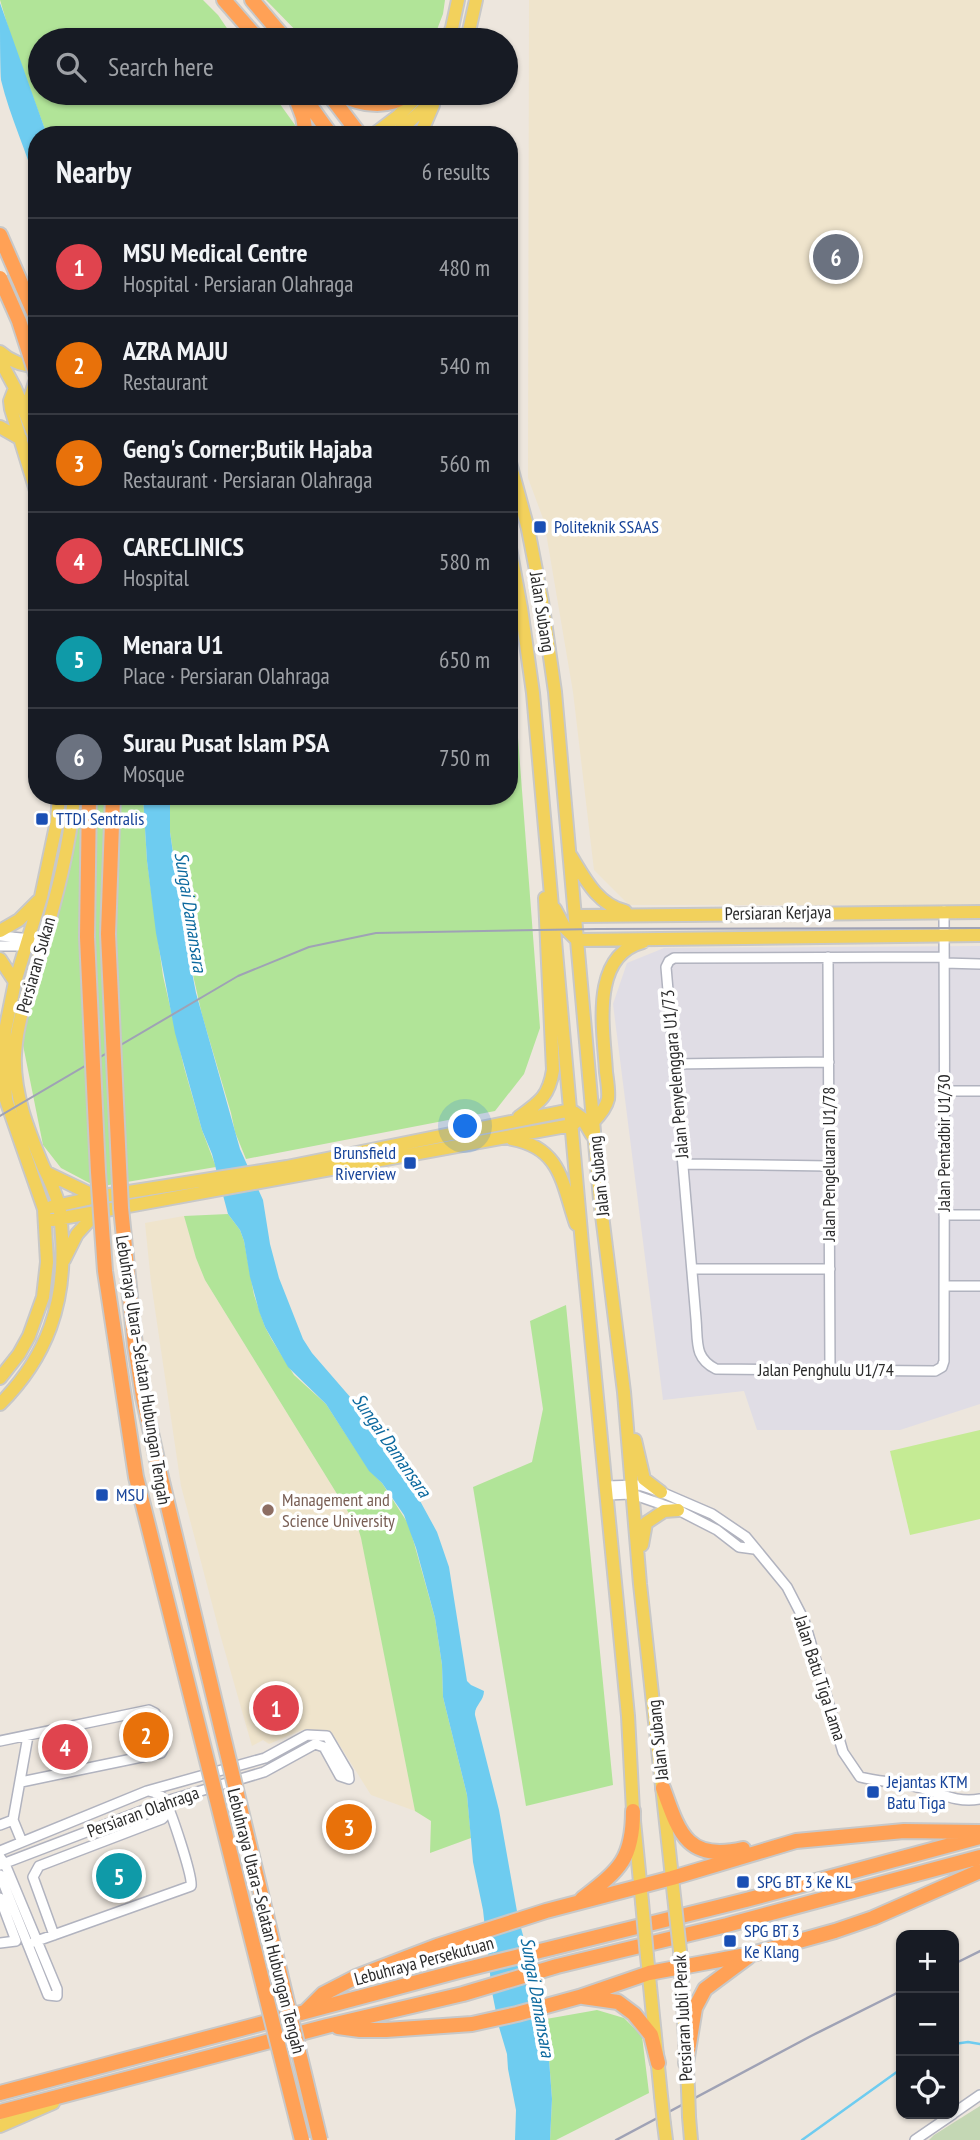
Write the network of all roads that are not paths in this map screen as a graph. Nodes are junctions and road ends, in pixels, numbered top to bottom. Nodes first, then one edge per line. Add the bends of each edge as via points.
1 (224, 0) edge
2 (252, 0) edge
3 (458, 0) edge
4 (476, 0) edge
5 (248, 28) edge
6 (276, 28) edge
7 (452, 28) edge
8 (470, 28) edge
9 (298, 105) edge
10 (310, 105) edge
11 (337, 105) edge
12 (409, 105) edge
13 (427, 105) edge
14 (434, 105) edge
15 (304, 126) edge
16 (325, 126) edge
17 (353, 126) edge
18 (385, 126) edge
19 (404, 126) edge
20 (424, 126) edge
21 (0, 235) edge
22 (0, 278) edge
23 (28, 299) edge
24 (28, 348) edge
25 (0, 352) edge
26 (0, 359) edge
27 (28, 366) edge
28 (28, 380) edge
29 (15, 387) junction
30 (0, 396) edge
31 (28, 420) edge
32 (0, 427) edge
33 (21, 439) junction
34 (28, 463) edge
35 (518, 492) edge
36 (518, 588) edge
37 (58, 805) edge
38 (73, 805) edge
39 (89, 805) edge
40 (113, 805) edge
41 (570, 855) junction
42 (550, 876) junction
43 (41, 897) junction
44 (552, 902) junction
45 (944, 911) junction
46 (980, 912) edge
47 (643, 915) junction
48 (576, 916) junction
49 (565, 928) junction
50 (0, 931) edge
51 (944, 935) junction
52 (980, 935) edge
53 (0, 936) edge
54 (655, 939) junction
55 (577, 940) junction
56 (29, 942) junction
57 (42, 945) junction
58 (0, 946) edge
59 (828, 957) junction
60 (0, 959) edge
61 (944, 960) junction
62 (558, 963) junction
63 (980, 964) edge
64 (15, 982) junction
65 (829, 1062) junction
66 (674, 1064) junction
67 (944, 1091) junction
68 (980, 1091) edge
69 (580, 1119) junction
70 (513, 1121) junction
71 (504, 1137) junction
72 (683, 1164) junction
73 (829, 1166) junction
74 (288, 1172) junction
75 (47, 1173) junction
76 (193, 1189) junction
77 (97, 1197) junction
78 (59, 1205) junction
79 (97, 1212) junction
80 (45, 1215) junction
81 (944, 1215) junction
82 (980, 1215) edge
83 (61, 1219) junction
84 (582, 1244) junction
85 (63, 1262) junction
86 (692, 1269) junction
87 (830, 1269) junction
88 (944, 1286) junction
89 (980, 1286) edge
90 (716, 1369) joint
91 (830, 1370) junction
92 (935, 1371) joint
93 (0, 1378) edge
94 (624, 1392) junction
95 (0, 1404) edge
96 (631, 1490) junction
97 (607, 1491) junction
98 (660, 1492) junction
99 (678, 1510) junction
100 (754, 1549) junction
101 (640, 1584) junction
102 (28, 1736) junction
103 (0, 1741) edge
104 (21, 1782) junction
105 (663, 1788) junction
106 (148, 1791) junction
107 (980, 1799) edge
108 (162, 1803) junction
109 (633, 1811) junction
110 (13, 1820) junction
111 (0, 1825) edge
112 (980, 1832) edge
113 (980, 1838) edge
114 (796, 1841) junction
115 (22, 1842) junction
116 (0, 1851) edge
117 (980, 1857) edge
118 (2, 1862) edge
119 (980, 1871) edge
120 (0, 1875) edge
121 (672, 1878) junction
122 (2, 1886) edge
123 (641, 1894) junction
124 (674, 1896) joint
125 (0, 1898) edge
126 (575, 1904) junction
127 (46, 1938) junction
128 (0, 1943) edge
129 (26, 1944) junction
130 (752, 1954) junction
131 (45, 1962) junction
132 (35, 1965) junction
133 (681, 1968) junction
134 (649, 1973) junction
135 (579, 1997) junction
136 (304, 2014) junction
137 (327, 2026) junction
138 (658, 2063) junction
139 (686, 2063) junction
140 (43, 2082) junction
141 (0, 2087) edge
142 (0, 2093) edge
143 (72, 2094) junction
144 (980, 2095) edge
145 (959, 2109) edge
146 (0, 2112) edge
147 (945, 2119) edge
148 (0, 2126) edge
149 (302, 2140) edge
150 (320, 2140) edge
151 (666, 2140) edge
152 (691, 2140) edge
153 (915, 2140) edge

1 - 5 highway
2 - 6 highway
3 - 7 main road
4 - 8 main road
9 - 15 highway
10 - 16 highway
11 - 17 highway
12 - 18 main road
13 - 19 main road
14 - 20 main road
21 - 23 highway
22 - 24 highway, bridge
25 - 27 main road
26 - 29 main road
28 - 29 main road
29 - 30 main road
29 - 31 main road
29 - 33 main road via 10,401
32 - 33 main road
33 - 34 main road
35 - 41 main road, Jalan Subang via 542,601
36 - 42 main road, Jalan Subang
37 - 43 main road, Persiaran Sukan
38 - 57 main road, Persiaran Sukan
39 - 149 highway, Lebuhraya Utara–Selatan Hubungan Tengah, bridge via 87,937 103,1246 136,1477
40 - 150 highway, Lebuhraya Utara–Selatan Hubungan Tengah, bridge via 108,934 121,1208 135,1346 160,1473
41 - 47 main road via 606,904
41 - 48 main road, Jalan Subang
42 - 44 main road, Jalan Subang
42 - 70 main road via 544,910 551,1084 534,1107
43 - 50 main road via 19,920
43 - 56 main road, Persiaran Sukan
44 - 49 main road
44 - 62 main road, Jalan Subang
45 - 46 main road, Persiaran Kerjaya
45 - 47 main road, Persiaran Kerjaya
45 - 51 street, Jalan Pentadbir U1/30
47 - 48 main road, Persiaran Kerjaya
48 - 49 main road
48 - 55 main road, Jalan Subang
49 - 55 main road
49 - 62 main road
51 - 52 main road, Persiaran Kerjaya
51 - 54 main road, Persiaran Kerjaya
51 - 61 street, Jalan Pentadbir U1/30
53 - 56 street
54 - 55 main road, Persiaran Kerjaya
54 - 69 main road via 636,944 617,959 605,981 608,1098 601,1115
55 - 69 main road, Jalan Subang via 591,1098
56 - 57 street
56 - 58 street
56 - 64 main road, Persiaran Sukan
57 - 75 main road, Persiaran Sukan via 22,1005 15,1055 25,1123
59 - 61 street, Jalan Penyelenggara U1/73
59 - 65 street, Jalan Pengeluaran U1/78
59 - 66 street, Jalan Penyelenggara U1/73 via 669,961
60 - 64 main road
61 - 63 street, Jalan Penyelenggara U1/73
61 - 67 street, Jalan Pentadbir U1/30
62 - 69 main road, Jalan Subang
64 - 80 main road, Persiaran Sukan via 5,1031 6,1100
65 - 66 street
65 - 73 street, Jalan Pengeluaran U1/78
66 - 72 street, Jalan Penyelenggara U1/73
67 - 68 street
67 - 81 street, Jalan Pentadbir U1/30
69 - 70 main road
69 - 71 main road
69 - 84 main road, Jalan Subang
69 - 94 main road, Jalan Subang via 595,1139
70 - 74 main road
71 - 74 main road
71 - 84 main road via 537,1146 553,1160
72 - 73 street
72 - 86 street, Jalan Penyelenggara U1/73
73 - 87 street, Jalan Pengeluaran U1/78
74 - 76 main road
75 - 77 main road
75 - 78 main road, Persiaran Sukan
76 - 77 main road
76 - 79 main road
77 - 78 main road
78 - 80 main road
78 - 83 main road, Persiaran Sukan
79 - 83 main road
79 - 85 main road via 77,1234
80 - 83 main road
80 - 93 main road, Persiaran Sukan via 43,1297 29,1336
81 - 82 street
81 - 88 street, Jalan Pentadbir U1/30
83 - 85 main road, Persiaran Sukan
84 - 97 main road, Jalan Subang
85 - 95 main road, Persiaran Sukan via 59,1298 43,1346 18,1386
86 - 87 street
86 - 90 street, Jalan Penyelenggara U1/73 via 700,1357
87 - 91 street, Jalan Pengeluaran U1/78
88 - 89 street
88 - 92 street, Jalan Pentadbir U1/30 via 944,1361
90 - 91 street, Jalan Penghulu U1/74
91 - 92 street, Jalan Penghulu U1/74
94 - 96 main road, Jalan Subang
94 - 98 main road via 644,1479
96 - 97 street
96 - 98 street, Jalan Batu Tiga Lama via 639,1485
96 - 99 street
96 - 101 main road, Jalan Subang
97 - 109 main road, Jalan Subang
98 - 100 street, Jalan Batu Tiga Lama via 712,1514 746,1537
99 - 100 street via 739,1546
99 - 101 main road via 664,1511 646,1523
100 - 107 street, Jalan Batu Tiga Lama via 787,1587 804,1620 843,1752 860,1777 958,1800
101 - 105 main road, Jalan Subang
102 - 103 street
102 - 104 street
102 - 104 street via 149,1710 158,1725 163,1751
104 - 110 street
105 - 114 highway via 682,1833 699,1849 728,1852
105 - 121 main road, Jalan Subang
106 - 108 street via 157,1793
106 - 108 street, Persiaran Olahraga via 265,1758 307,1735 327,1736 348,1772 349,1779 340,1776 324,1747 315,1744 264,1772
106 - 115 street, Persiaran Olahraga
108 - 118 street, Persiaran Olahraga
108 - 127 street via 162,1819 39,1866 33,1878
108 - 127 street via 189,1869 191,1886
109 - 123 main road, Jalan Subang
109 - 126 highway via 633,1835 626,1856 606,1881
110 - 111 street
110 - 115 street
112 - 114 highway via 904,1831
113 - 136 highway, Lebuhraya Persekutuan
114 - 121 highway
115 - 116 street, Persiaran Olahraga
117 - 137 highway
118 - 127 street
119 - 130 highway via 873,1918
120 - 122 street
121 - 123 highway
121 - 124 main road, Jalan Subang
122 - 129 street
123 - 126 highway
123 - 134 main road, Persiaran Jubli Perak, bridge
124 - 133 main road, Persiaran Jubli Perak, bridge
125 - 128 street via 16,1941
126 - 136 highway via 437,1946 356,1977 323,1994
127 - 129 street
127 - 131 street
129 - 132 street
130 - 133 highway
130 - 139 highway via 705,1989 695,2008
131 - 132 street
131 - 132 street via 57,1996 48,1995
133 - 134 highway
133 - 139 main road, Persiaran Jubli Perak
134 - 135 highway
134 - 138 main road, Persiaran Jubli Perak
135 - 137 highway via 472,2024 373,2030
135 - 138 highway via 618,2002 634,2014 651,2035
136 - 140 highway, Lebuhraya Persekutuan
137 - 143 highway
138 - 151 main road, Persiaran Jubli Perak, bridge
139 - 152 main road, Persiaran Jubli Perak, bridge
140 - 141 street
140 - 142 highway, Lebuhraya Persekutuan
143 - 146 highway
143 - 148 main road
144 - 145 street
147 - 153 street

